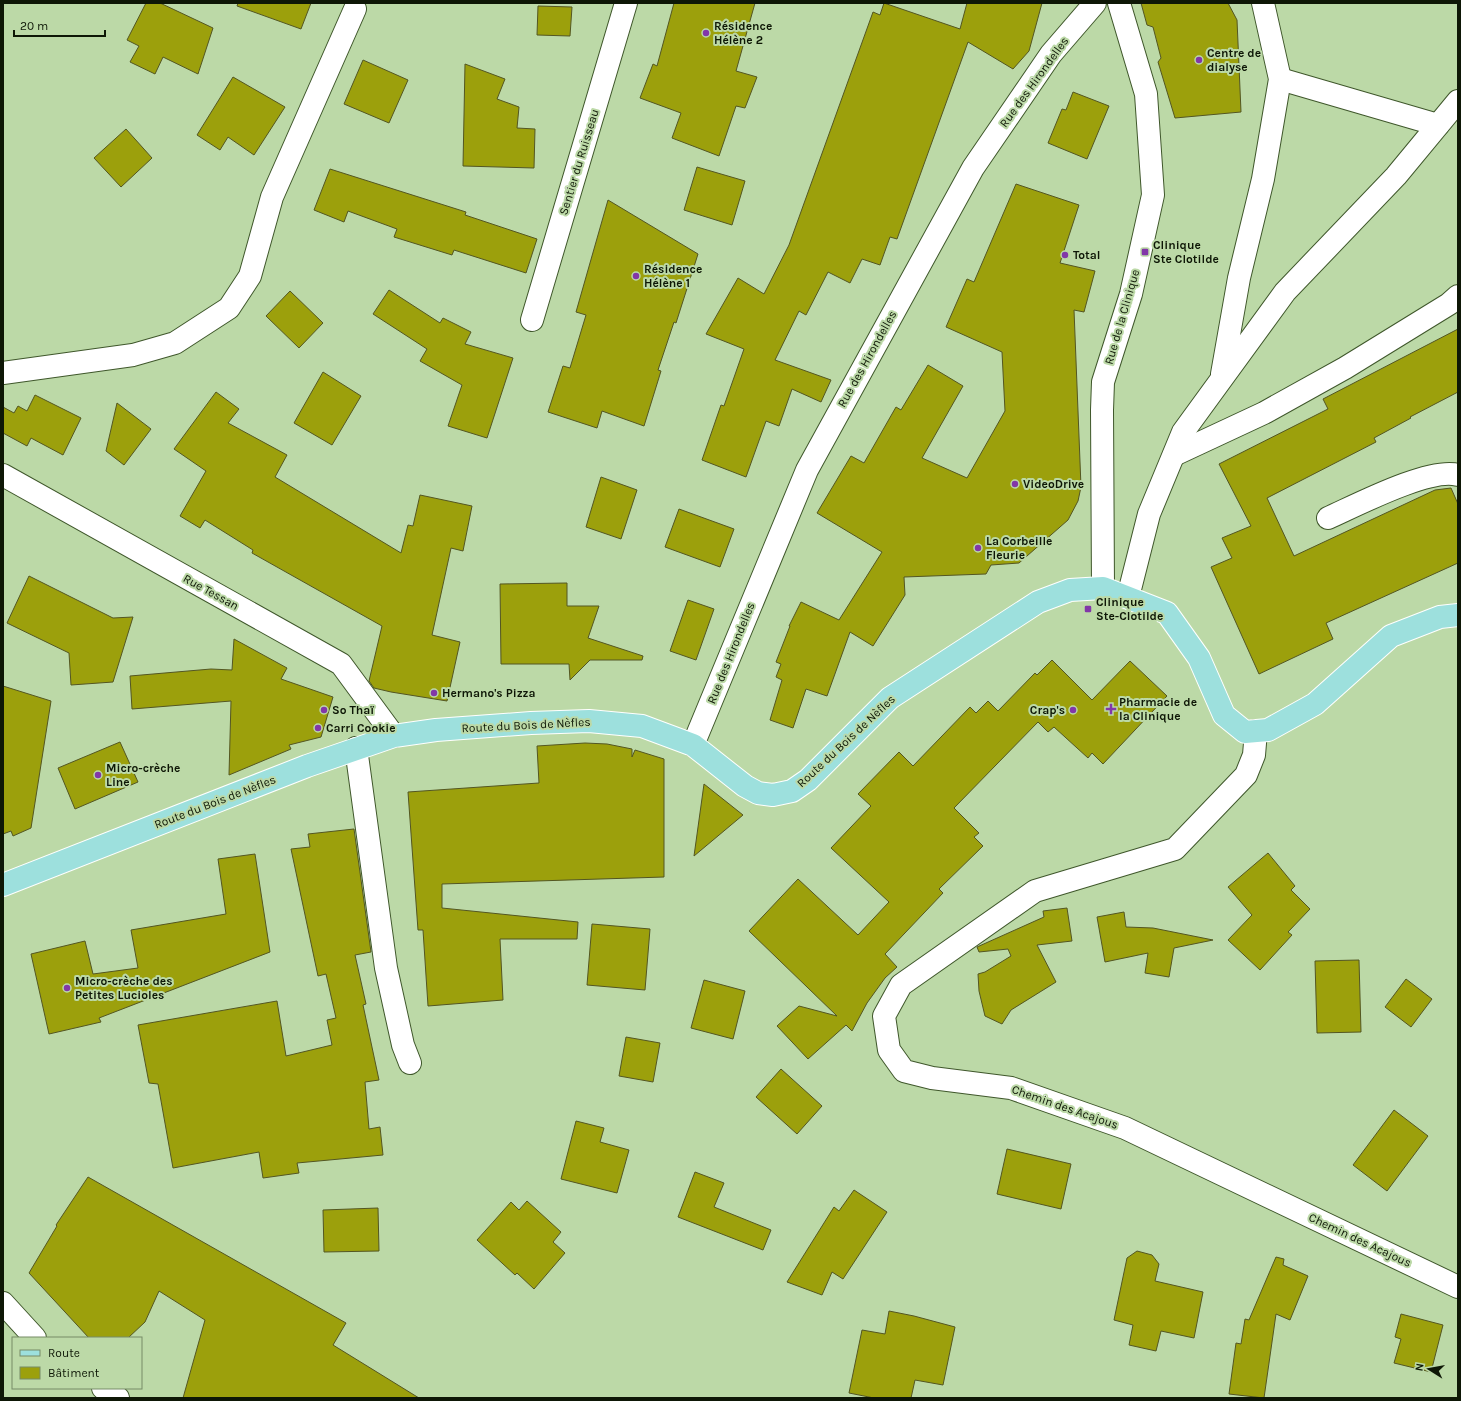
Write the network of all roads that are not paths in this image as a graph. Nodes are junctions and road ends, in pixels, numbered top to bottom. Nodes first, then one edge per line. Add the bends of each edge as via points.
1 (626, 3) edge
2 (1095, 3) edge
3 (1119, 3) edge
4 (1263, 3) edge
5 (355, 9) dead end
6 (1280, 79) junction
7 (1451, 113) edge
8 (1458, 296) edge
9 (532, 320) dead end
10 (3, 373) edge
11 (1222, 379) junction
12 (1174, 455) junction
13 (1458, 475) edge
14 (3, 476) edge
15 (1328, 518) dead end
16 (1103, 588) junction
17 (1128, 597) junction
18 (1458, 615) edge
19 (1256, 731) junction
20 (394, 736) junction
21 (693, 745) junction
22 (356, 748) junction
23 (3, 885) edge
24 (410, 1063) dead end
25 (1458, 1287) edge
26 (3, 1303) edge
27 (34, 1337) edge
28 (104, 1389) edge
29 (118, 1398) edge

1 - 9 street, Sentier du Ruisseau
2 - 21 street, Rue des Hirondelles via 1051,54 973,168 807,470
3 - 16 street, Rue de la Clinique via 1146,94 1153,195 1131,294 1103,382
4 - 6 street
5 - 10 street via 272,197 250,276 229,308 175,343 133,355
6 - 7 street
6 - 11 street via 1263,179 1239,278
7 - 11 street via 1396,176 1284,292
8 - 12 street via 1345,368 1264,413
11 - 12 street via 1183,432
12 - 17 street via 1149,514
13 - 15 street via 1430,476 1400,486
14 - 20 street, Rue Tessan via 341,664
16 - 17 main road, Route du Bois de Nèfles
16 - 21 main road, Route du Bois de Nèfles via 1070,590 1038,602 948,660 890,698 808,780 792,791 773,795 758,793 745,786
17 - 19 main road, Route du Bois de Nèfles via 1167,613 1199,658 1224,716 1245,732
18 - 19 main road, Route du Bois de Nèfles via 1440,617 1391,636 1315,704 1268,730
19 - 25 street, Chemin des Acajous via 1254,755 1246,775 1175,849 1035,891 901,985 884,1016 888,1050 904,1071 932,1078 1011,1088 1124,1128
20 - 21 main road, Route du Bois de Nèfles via 444,729 589,721 642,726
20 - 22 main road, Route du Bois de Nèfles
22 - 23 main road, Route du Bois de Nèfles
22 - 24 street via 386,968 403,1045
26 - 27 street
28 - 29 street

